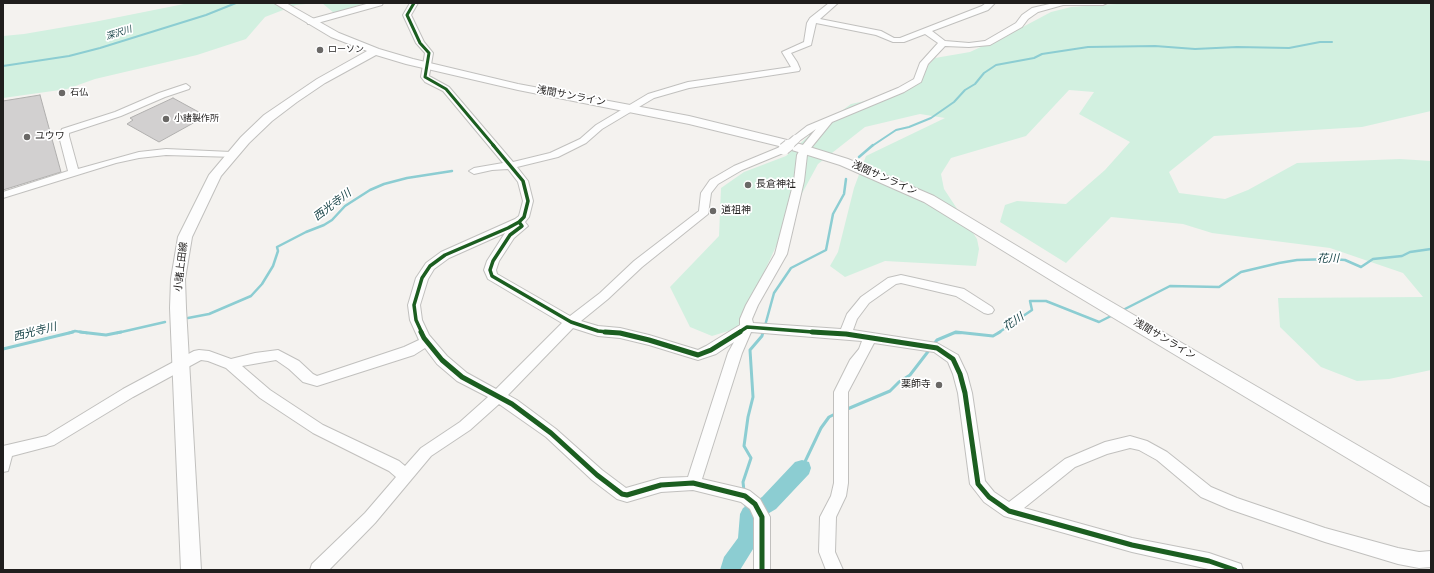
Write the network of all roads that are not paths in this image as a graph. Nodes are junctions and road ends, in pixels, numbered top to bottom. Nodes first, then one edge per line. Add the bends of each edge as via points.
1 (279, 3) edge
2 (379, 3) edge
3 (414, 3) edge
4 (834, 3) edge
5 (991, 3) edge
6 (1103, 3) edge
7 (813, 20) junction
8 (309, 21) junction
9 (926, 31) junction
10 (943, 43) junction
11 (375, 51) junction
12 (426, 67) junction
13 (186, 87) dead end
14 (627, 108) junction
15 (800, 144) junction
16 (231, 155) junction
17 (511, 166) junction
18 (474, 171) dead end
19 (74, 173) junction
20 (3, 195) edge
21 (518, 222) junction
22 (988, 310) dead end
23 (572, 322) junction
24 (747, 327) junction
25 (846, 334) junction
26 (870, 338) junction
27 (427, 341) junction
28 (179, 364) junction
29 (231, 364) junction
30 (497, 397) junction
31 (4, 449) edge
32 (3, 466) edge
33 (405, 476) junction
34 (693, 483) junction
35 (1431, 498) edge
36 (1009, 511) junction
37 (1431, 559) edge
38 (191, 570) edge
39 (318, 570) edge
40 (762, 570) edge
41 (835, 570) edge
42 (1235, 570) edge

1 - 8 main road, 浅間サンライン
2 - 8 street
3 - 12 street via 408,19 420,43 429,53
4 - 7 street
5 - 9 street via 985,8
6 - 10 street via 1063,4 1035,10 1019,25 987,43
7 - 9 street via 878,33 893,40 901,40
7 - 14 street via 808,43 786,52 796,69 688,85 651,96
8 - 11 main road, 浅間サンライン
9 - 10 street
10 - 15 street via 924,63 918,80 901,90 829,120
11 - 12 main road, 浅間サンライン
11 - 16 main road, 小諸上田線 via 321,81 287,104 256,129
12 - 14 main road, 浅間サンライン
12 - 17 street via 425,77 451,93
13 - 19 street via 65,131 64,136
14 - 15 main road, 浅間サンライン
14 - 17 street via 572,147 554,155
15 - 23 street, bridge via 738,168 714,182 706,192 704,212 638,264
15 - 24 street via 800,181 781,254 752,306 746,319
15 - 35 main road, 浅間サンライン via 929,199
16 - 19 street via 153,153 113,161
16 - 28 main road, 小諸上田線 via 208,187 185,237 178,279
17 - 18 street
17 - 21 street via 523,181 528,201 524,217
19 - 20 street
21 - 23 street via 522,226 510,235 493,261 490,270 492,276
21 - 27 street via 445,255 430,266 422,278 414,306 416,320
22 - 25 street via 960,292 900,279 892,281 865,300 851,317
23 - 24 street via 649,340 698,355 711,350
23 - 30 street
24 - 25 street
24 - 34 street via 735,353
25 - 26 street
26 - 36 street via 931,346 953,359 965,393 978,484 989,497
26 - 41 street via 840,392 841,483 828,518 828,552
27 - 29 street via 409,351 317,381 308,378 278,355
27 - 30 street via 442,360 462,377
28 - 29 street via 199,355
28 - 31 street via 49,440
28 - 38 main road, 小諸上田線
29 - 33 street via 265,394 318,429 394,466
30 - 33 street via 465,426 426,452
30 - 34 street via 512,404 551,433 622,494 627,495 661,485
31 - 32 street
33 - 39 street via 370,518
34 - 40 street via 745,496 755,504 762,517
36 - 37 street via 1070,463 1105,448 1130,442 1142,445 1162,456 1206,492 1234,504 1398,556 1419,560
36 - 42 street via 1132,545 1209,560

